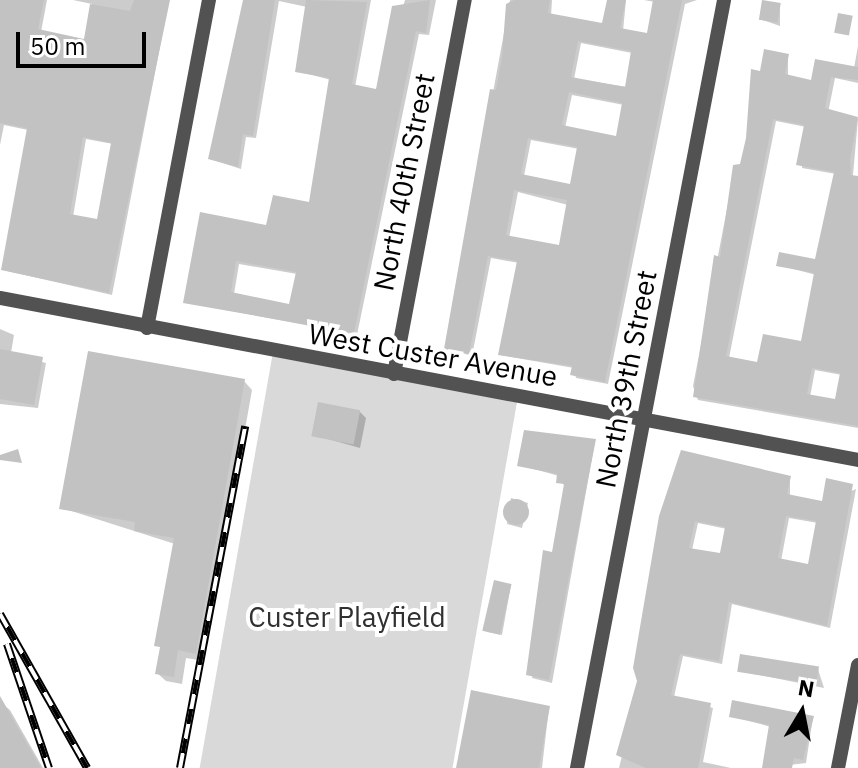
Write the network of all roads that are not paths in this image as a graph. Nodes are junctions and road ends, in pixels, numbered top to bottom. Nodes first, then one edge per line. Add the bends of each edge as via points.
1 (209, 0) edge
2 (465, 0) edge
3 (724, 0) edge
4 (0, 298) edge
5 (147, 328) junction
6 (394, 374) junction
7 (645, 420) junction
8 (858, 460) edge
9 (858, 665) edge
10 (577, 768) edge
11 (838, 768) edge

1 - 5 street
2 - 6 street, North 40th Street
3 - 7 street, North 39th Street
4 - 5 street, West Custer Avenue
5 - 6 street, West Custer Avenue
6 - 7 street, West Custer Avenue
7 - 8 street, West Custer Avenue
7 - 10 street, North 39th Street
9 - 11 street

